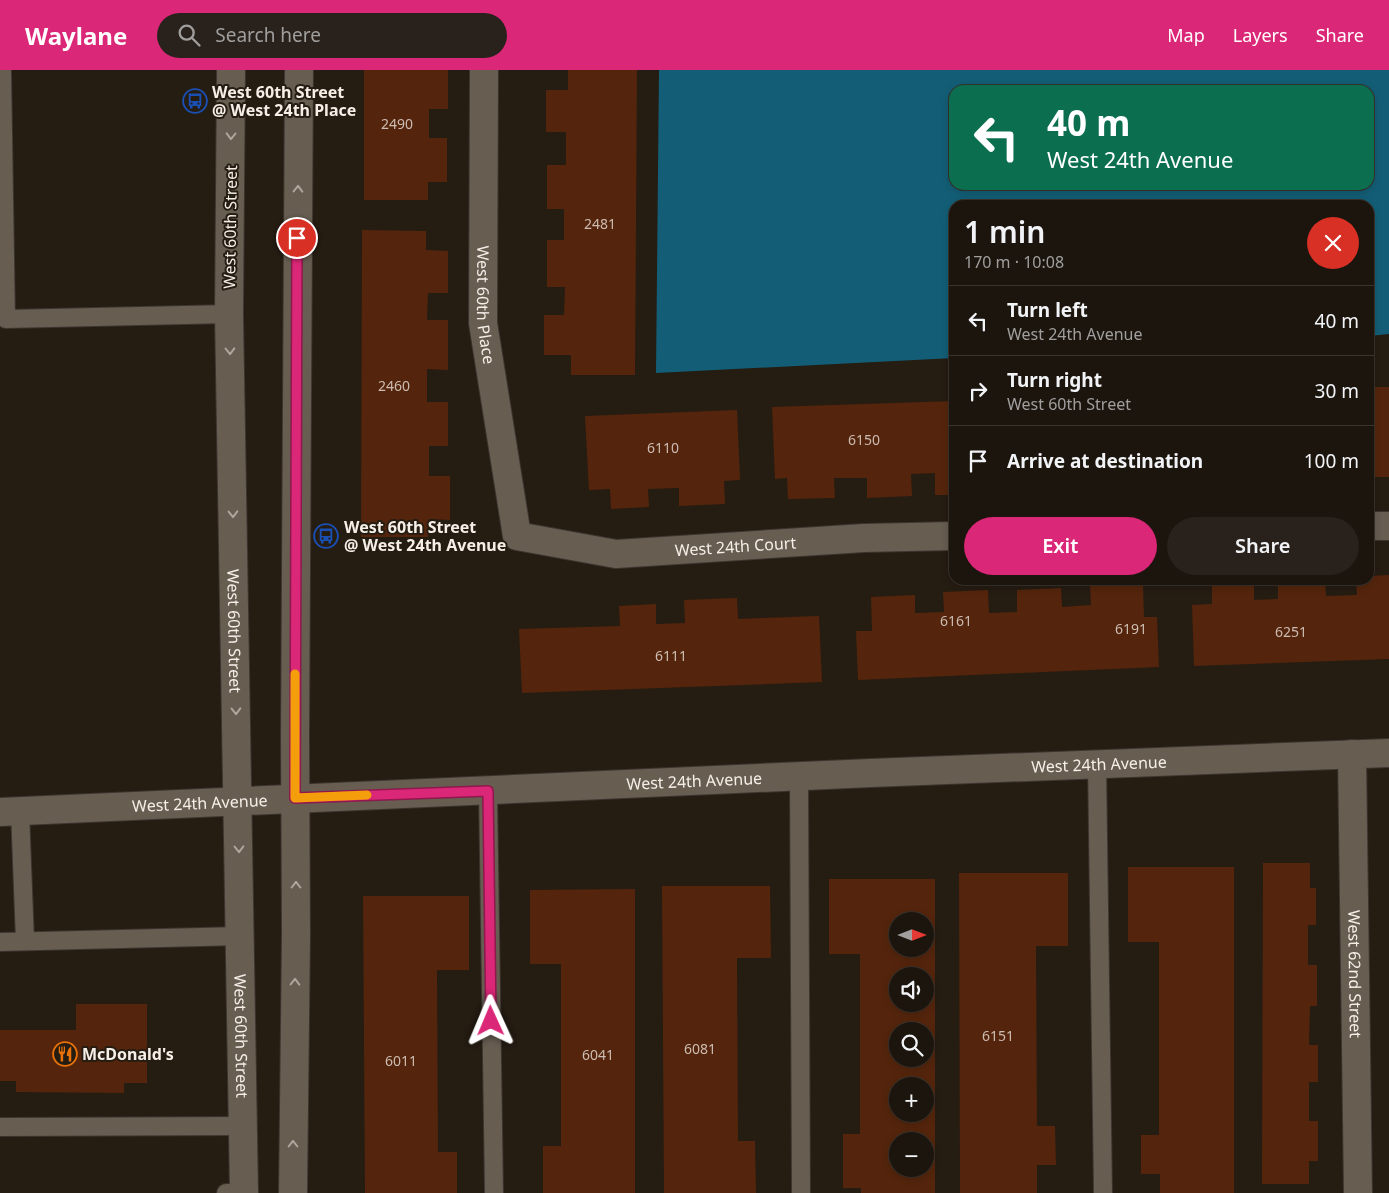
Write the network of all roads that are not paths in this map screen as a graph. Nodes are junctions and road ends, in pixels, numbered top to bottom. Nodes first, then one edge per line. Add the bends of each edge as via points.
1 (2, 70) edge
2 (231, 70) edge
3 (299, 70) edge
4 (484, 70) edge
5 (229, 314) junction
6 (3, 319) edge
7 (1374, 526) edge
8 (1389, 526) edge
9 (517, 536) joint
10 (949, 536) edge
11 (1389, 753) edge
12 (1352, 754) junction
13 (1097, 764) junction
14 (799, 777) junction
15 (488, 791) junction
16 (295, 798) junction
17 (238, 801) junction
18 (10, 811) edge
19 (240, 936) junction
20 (25, 941) junction
21 (0, 942) edge
22 (244, 1126) junction
23 (0, 1127) edge
24 (226, 1193) edge
25 (244, 1193) edge
26 (293, 1193) edge
27 (494, 1193) edge
28 (801, 1193) edge
29 (1103, 1193) edge
30 (1358, 1193) edge

1 - 6 lane
2 -> 5 street, West 60th Street
16 -> 3 street
4 - 9 street, West 60th Place via 483,323
5 - 6 lane
5 -> 17 street, West 60th Street
7 - 8 street
9 - 10 street, West 24th Court via 616,554 864,538
11 - 12 street, West 24th Avenue
12 - 13 street, West 24th Avenue
12 - 30 street, West 62nd Street
13 - 14 street, West 24th Avenue
13 - 29 lane
14 - 15 street, West 24th Avenue
14 - 28 lane
15 - 16 street, West 24th Avenue
15 - 27 lane
16 - 17 street, West 24th Avenue
26 -> 16 street
17 - 18 street, West 24th Avenue
17 -> 19 street, West 60th Street
18 - 20 lane
19 - 20 lane
19 - 22 street, West 60th Street
20 - 21 lane
22 - 23 lane
22 - 25 street, West 60th Street
24 - 25 lane

